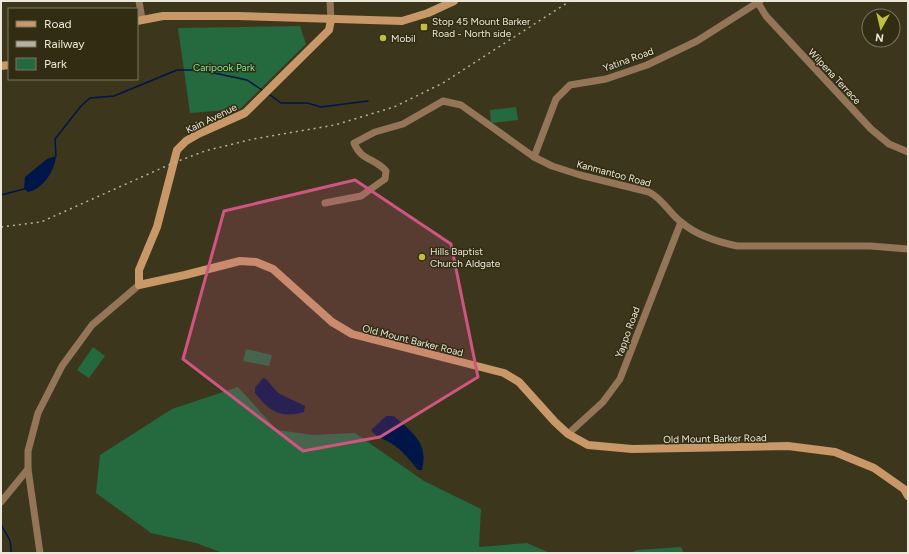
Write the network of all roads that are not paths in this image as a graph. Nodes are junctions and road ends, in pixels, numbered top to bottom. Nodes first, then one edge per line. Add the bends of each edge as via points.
1 (139, 1) edge
2 (330, 1) edge
3 (454, 1) edge
4 (759, 2) edge
5 (139, 20) edge
6 (331, 20) junction
7 (908, 152) edge
8 (534, 157) junction
9 (325, 203) dead end
10 (681, 222) junction
11 (908, 249) edge
12 (139, 285) junction
13 (568, 434) junction
14 (28, 469) junction
15 (907, 490) edge
16 (2, 502) edge
17 (40, 553) edge

1 - 5 street
2 - 6 street
3 - 6 main road via 402,21
4 - 7 street, Wilpena Terrace via 766,16 871,129 889,144
4 - 8 street, Yatina Road via 697,41 647,65 606,79 570,85 556,99
5 - 6 main road via 163,16 238,16
6 - 12 main road, Kain Avenue via 329,30 245,113 198,134 186,141 178,150 157,227 139,270
8 - 9 street, Kanmantoo Road via 461,105 443,101 403,124 375,132 354,143 364,158 380,165 386,171 385,179 361,196
8 - 10 street, Kanmantoo Road via 580,175 650,192 660,198
10 - 11 street, Kanmantoo Road via 716,242 737,246 870,246
10 - 13 street, Yappo Road via 620,380 603,402
12 - 13 main road, Old Mount Barker Road via 240,261 256,262 273,269 332,322 352,334 504,373 520,382
12 - 14 street, Old Mount Barker Road via 92,325 62,366 38,413 28,451
13 - 15 main road, Old Mount Barker Road via 588,445 632,449 788,446 835,452 874,468
14 - 16 street
14 - 17 street, Old Mount Barker Road

